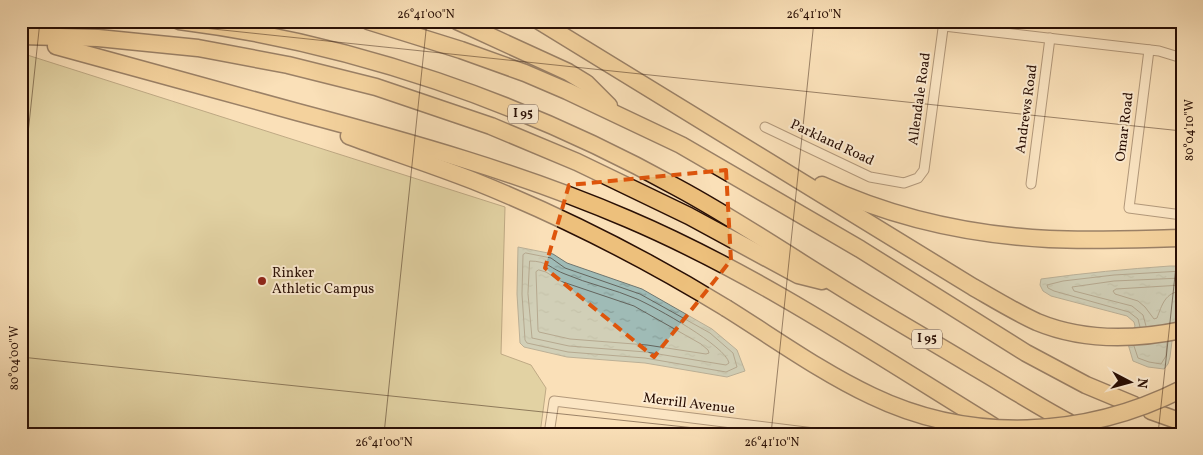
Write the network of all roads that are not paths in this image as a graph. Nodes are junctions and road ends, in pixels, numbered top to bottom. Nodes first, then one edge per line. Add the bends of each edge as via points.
1 (179, 21) edge
2 (368, 21) edge
3 (457, 21) edge
4 (539, 21) edge
5 (944, 24) edge
6 (21, 36) edge
7 (1050, 38) junction
8 (56, 46) dead end
9 (1149, 50) junction
10 (1182, 58) edge
11 (270, 104) junction
12 (620, 116) junction
13 (766, 127) dead end
14 (751, 150) junction
15 (918, 178) joint
16 (1031, 184) dead end
17 (1182, 215) edge
18 (1182, 238) edge
19 (836, 284) junction
20 (1182, 330) edge
21 (1182, 389) edge
22 (1134, 405) dead end
23 (1150, 411) dead end
24 (1068, 422) dead end
25 (1182, 422) edge
26 (993, 426) dead end
27 (550, 434) edge
28 (822, 434) edge

1 - 19 highway, I 95 via 335,51 424,77 519,112 653,174
2 - 12 highway via 503,65
3 - 12 highway via 568,72 586,83
4 - 14 highway
5 - 7 street
5 - 15 street, Allendale Road via 924,170
6 - 19 highway via 129,40 213,51 288,65 376,87 520,138 612,178 798,275
7 - 9 street
7 - 16 street, Andrews Road
8 - 11 highway
9 - 10 street
9 - 17 street, Omar Road via 1129,208
11 - 21 highway, bridge via 315,124 474,181 549,213 685,283 834,376 918,414 993,429 1047,428 1086,422 1144,406
11 - 26 highway via 499,170 630,220 781,296
12 - 22 highway via 682,145 860,249 1026,353
13 - 15 street, Parkland Road via 870,177 904,183
14 - 18 highway via 847,196 946,226 1050,239
14 - 20 highway via 1037,322 1101,336 1141,336
19 - 24 highway, I 95
23 - 25 highway
27 - 28 street, Merrill Avenue via 554,401

